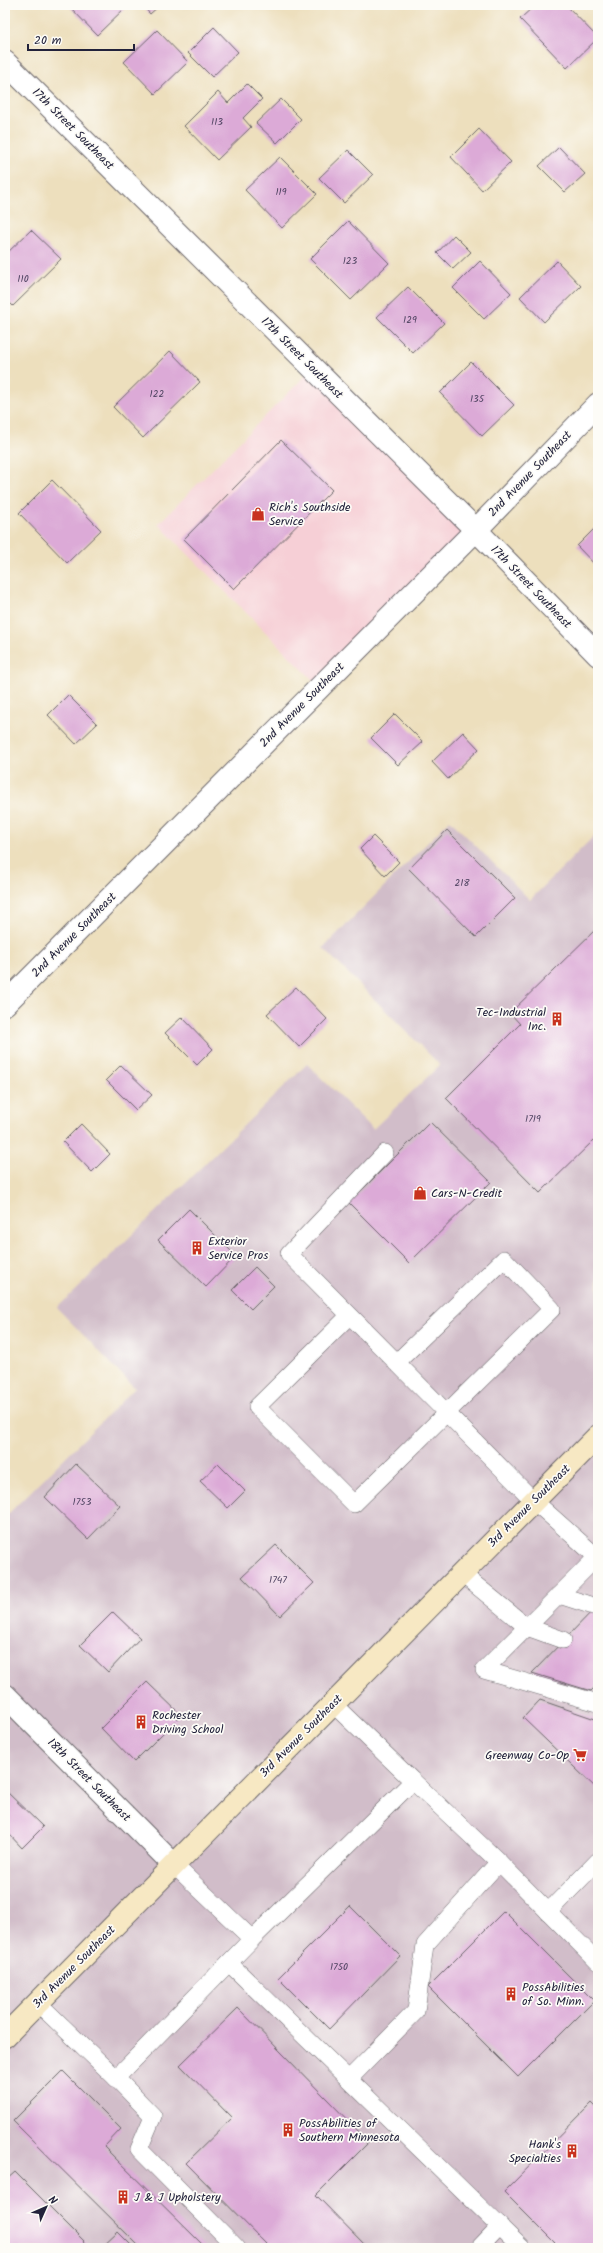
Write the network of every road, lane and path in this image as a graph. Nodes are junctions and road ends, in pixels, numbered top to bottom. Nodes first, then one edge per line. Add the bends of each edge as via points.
1 (5, 62) edge
2 (598, 404) edge
3 (476, 530) junction
4 (598, 655) edge
5 (5, 1004) edge
6 (385, 1153) dead end
7 (349, 1316) junction
8 (396, 1363) junction
9 (447, 1414) junction
10 (598, 1436) edge
11 (534, 1501) junction
12 (597, 1557) edge
13 (461, 1574) junction
14 (559, 1595) junction
15 (596, 1607) dead end
16 (527, 1627) junction
17 (563, 1640) dead end
18 (5, 1695) edge
19 (598, 1703) edge
20 (333, 1704) junction
21 (413, 1780) junction
22 (499, 1862) junction
23 (598, 1862) edge
24 (174, 1865) junction
25 (548, 1912) junction
26 (252, 1939) junction
27 (598, 1962) edge
28 (229, 1963) junction
29 (38, 2003) junction
30 (5, 2036) edge
31 (116, 2078) junction
32 (349, 2079) junction
33 (500, 2226) junction
34 (237, 2248) edge
35 (479, 2248) edge
36 (522, 2248) edge

1 - 3 street, 17th Street Southeast
2 - 3 street, 2nd Avenue Southeast
3 - 4 street, 17th Street Southeast
3 - 5 street, 2nd Avenue Southeast
6 - 7 lane via 289,1254
7 - 8 lane
7 - 9 lane via 258,1407 354,1504
8 - 9 lane
8 - 9 lane via 504,1259 552,1309
9 - 11 lane
10 - 11 main road, 3rd Avenue Southeast
11 - 12 lane
11 - 13 main road, 3rd Avenue Southeast
12 - 14 lane
13 - 16 lane
13 - 20 main road, 3rd Avenue Southeast
14 - 15 lane
14 - 16 lane
16 - 17 lane
16 - 19 lane via 484,1670
18 - 24 street, 18th Street Southeast
20 - 21 lane
20 - 24 main road, 3rd Avenue Southeast
21 - 22 lane
21 - 26 lane
22 - 25 lane
22 - 32 lane via 424,1945 416,2011
23 - 25 lane
24 - 26 lane
24 - 29 main road, 3rd Avenue Southeast
25 - 27 lane
26 - 28 lane
28 - 31 lane
28 - 32 lane
29 - 30 main road, 3rd Avenue Southeast
29 - 31 lane
31 - 34 lane via 153,2116 139,2149
32 - 33 lane
33 - 35 lane
33 - 36 lane

